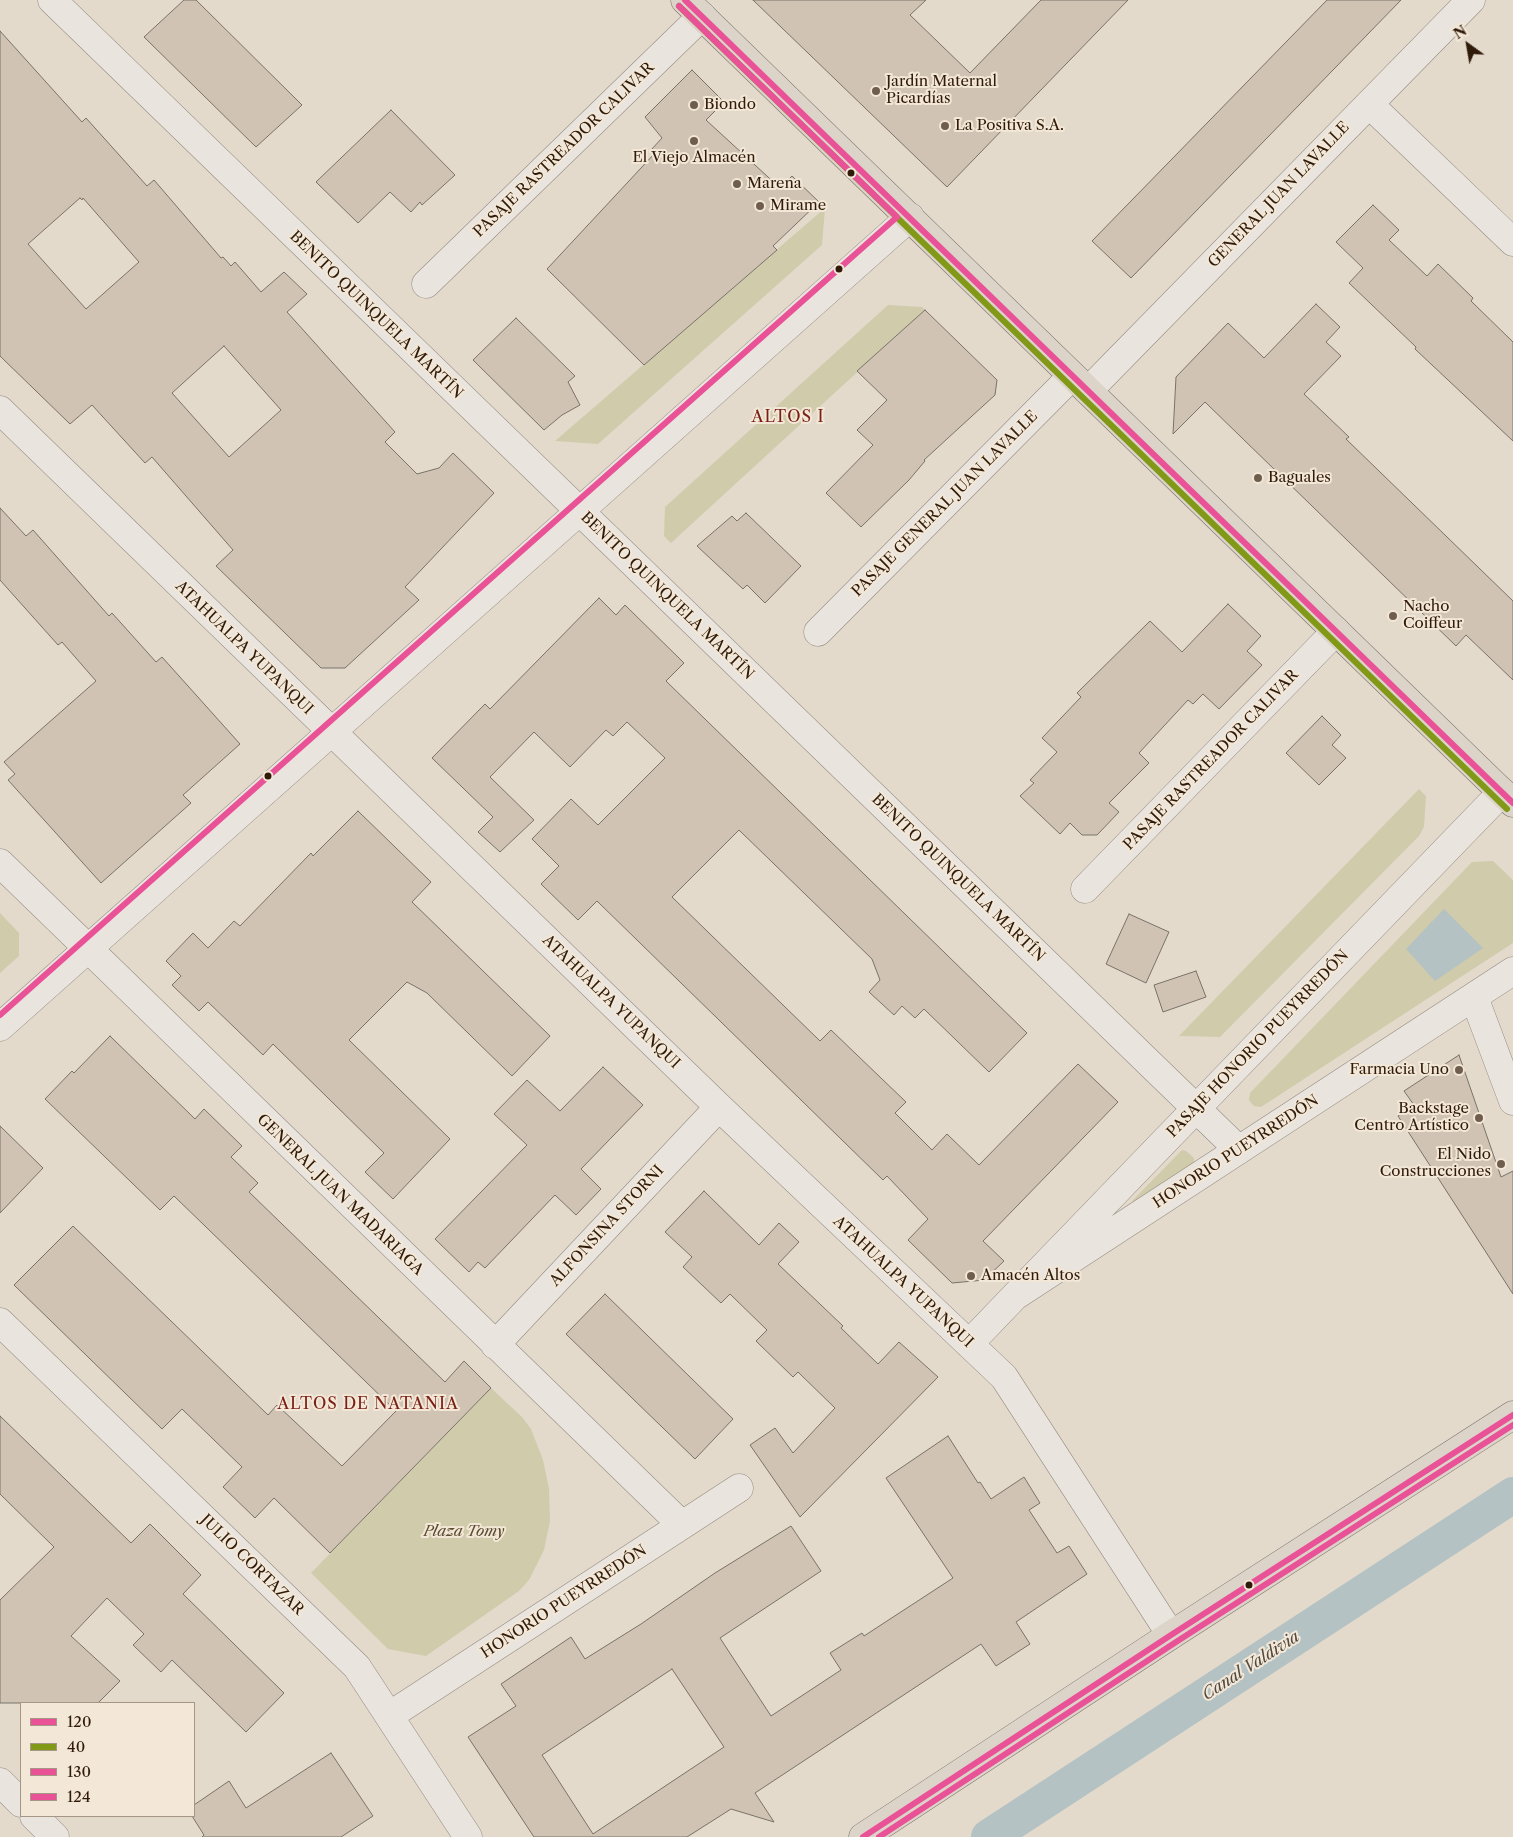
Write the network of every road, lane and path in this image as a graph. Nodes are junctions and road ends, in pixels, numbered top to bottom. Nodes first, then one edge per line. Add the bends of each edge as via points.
1 (52, 0) edge
2 (1471, 0) edge
3 (694, 8) edge
4 (1369, 104) junction
5 (910, 217) junction
6 (1513, 242) edge
7 (426, 284) dead end
8 (1080, 383) junction
9 (0, 410) edge
10 (579, 512) junction
11 (818, 632) dead end
12 (1336, 632) junction
13 (331, 732) junction
14 (1507, 797) edge
15 (0, 863) edge
16 (1085, 889) dead end
17 (88, 949) junction
18 (1513, 971) edge
19 (1474, 997) junction
20 (0, 1027) edge
21 (1513, 1102) edge
22 (720, 1107) junction
23 (1196, 1108) junction
24 (1239, 1150) junction
25 (1015, 1296) junction
26 (0, 1322) edge
27 (969, 1344) junction
28 (495, 1345) junction
29 (1513, 1415) edge
30 (739, 1488) dead end
31 (682, 1526) junction
32 (1171, 1635) junction
33 (390, 1716) junction
34 (0, 1782) edge
35 (20, 1803) edge
36 (35, 1817) edge
37 (55, 1837) edge
38 (468, 1837) edge
39 (863, 1837) edge

1 - 10 street, BENITO QUINQUELA MARTÍN
2 - 4 street, GENERAL JUAN LAVALLE
3 - 5 main road
3 - 7 street, PASAJE RASTREADOR CALIVAR
4 - 6 street
4 - 8 street, GENERAL JUAN LAVALLE
5 - 8 main road
5 - 10 street
8 - 11 street, PASAJE GENERAL JUAN LAVALLE
8 - 12 main road
9 - 13 street, ATAHUALPA YUPANQUI
10 - 13 street
10 - 23 street, BENITO QUINQUELA MARTÍN
12 - 14 main road
12 - 16 street, PASAJE RASTREADOR CALIVAR
13 - 17 street
13 - 22 street, ATAHUALPA YUPANQUI
14 - 23 street, PASAJE HONORIO PUEYRREDÓN
15 - 17 street, GENERAL JUAN MADARIAGA
17 - 20 street
17 - 28 street, GENERAL JUAN MADARIAGA
18 - 19 street, HONORIO PUEYRREDÓN
19 - 21 street
19 - 24 street, HONORIO PUEYRREDÓN
22 - 27 street, ATAHUALPA YUPANQUI
22 - 28 street, ALFONSINA STORNI
23 - 24 street, BENITO QUINQUELA MARTÍN
23 - 25 street, PASAJE HONORIO PUEYRREDÓN
24 - 25 street, HONORIO PUEYRREDÓN
25 - 27 street, HONORIO PUEYRREDÓN
26 - 33 street, JULIO CORTAZAR via 357,1667
27 - 32 street, ATAHUALPA YUPANQUI via 1004,1377
28 - 31 street, GENERAL JUAN MADARIAGA
29 - 32 main road
30 - 31 street, HONORIO PUEYRREDÓN
31 - 33 street, HONORIO PUEYRREDÓN
32 - 39 main road
33 - 38 street, JULIO CORTAZAR
34 - 35 street
36 - 37 street

